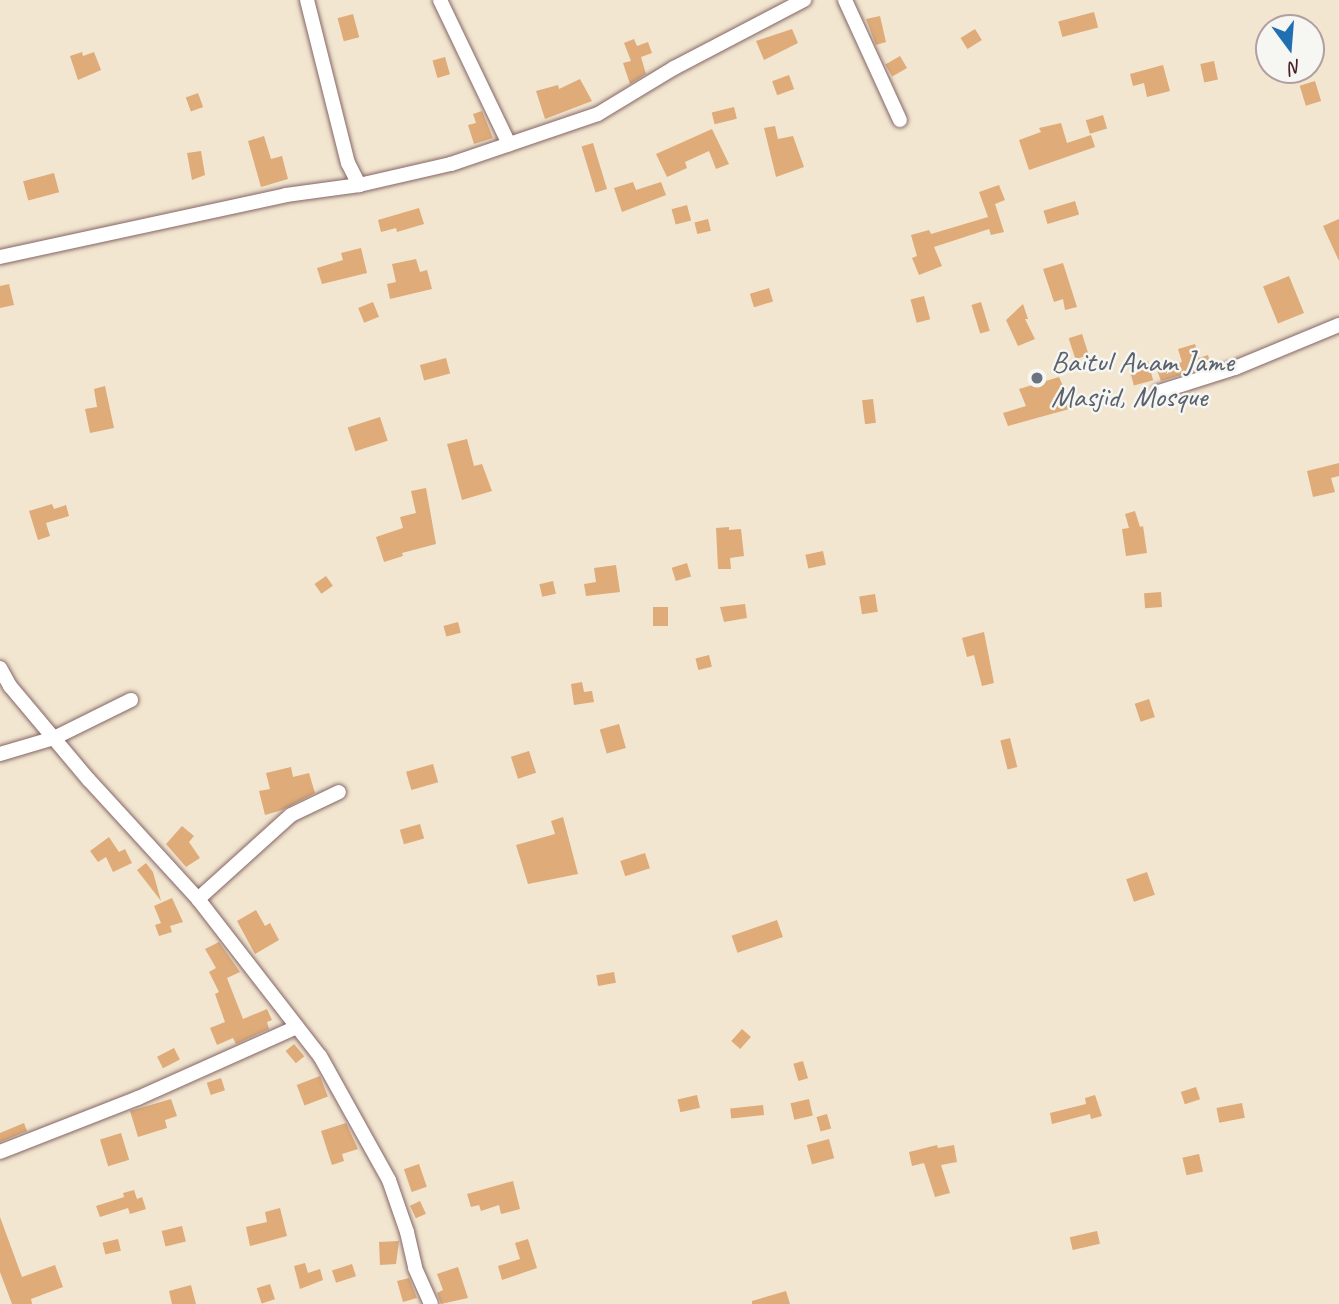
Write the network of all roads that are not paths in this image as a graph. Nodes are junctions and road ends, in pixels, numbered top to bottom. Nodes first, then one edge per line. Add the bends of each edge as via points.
1 (307, 0) edge
2 (440, 0) edge
3 (804, 0) edge
4 (845, 0) edge
5 (900, 120) dead end
6 (509, 144) junction
7 (359, 185) junction
8 (0, 257) edge
9 (1339, 325) edge
10 (1159, 392) dead end
11 (0, 668) edge
12 (131, 701) dead end
13 (54, 738) junction
14 (0, 754) edge
15 (339, 792) dead end
16 (198, 899) junction
17 (297, 1027) junction
18 (0, 1152) edge
19 (431, 1304) edge

1 - 7 street via 348,163
2 - 6 street
3 - 6 street via 598,114
4 - 5 street
6 - 7 street via 451,164
7 - 8 street via 286,195
9 - 10 street via 1235,368
11 - 13 street
12 - 13 street
13 - 14 street
13 - 16 street
15 - 16 street via 291,815
16 - 17 street
17 - 18 street via 138,1098
17 - 19 street via 320,1056 389,1180 415,1268

